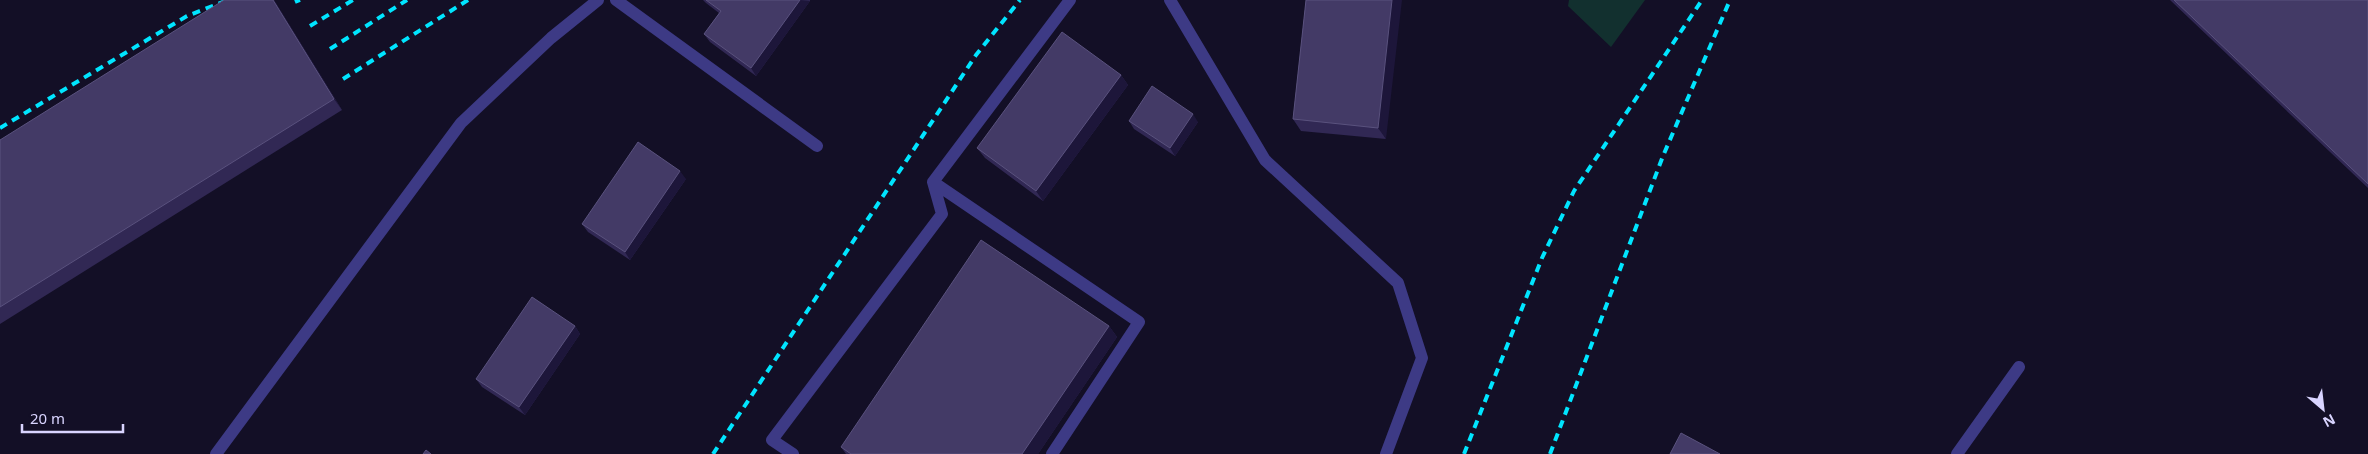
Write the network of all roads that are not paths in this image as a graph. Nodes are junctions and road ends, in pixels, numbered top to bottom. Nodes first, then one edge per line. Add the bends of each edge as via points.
1 (598, 0) edge
2 (616, 0) edge
3 (1070, 0) edge
4 (1170, 0) edge
5 (817, 146) dead end
6 (933, 182) junction
7 (2019, 367) dead end
8 (216, 454) edge
9 (793, 454) edge
10 (1052, 454) edge
11 (1386, 454) edge
12 (1957, 454) edge

1 - 8 street via 551,38 461,123
2 - 5 street
3 - 6 street
4 - 11 street via 1265,160 1398,283 1422,358
6 - 9 street via 942,214 772,440
6 - 10 street via 1139,322
7 - 12 street

